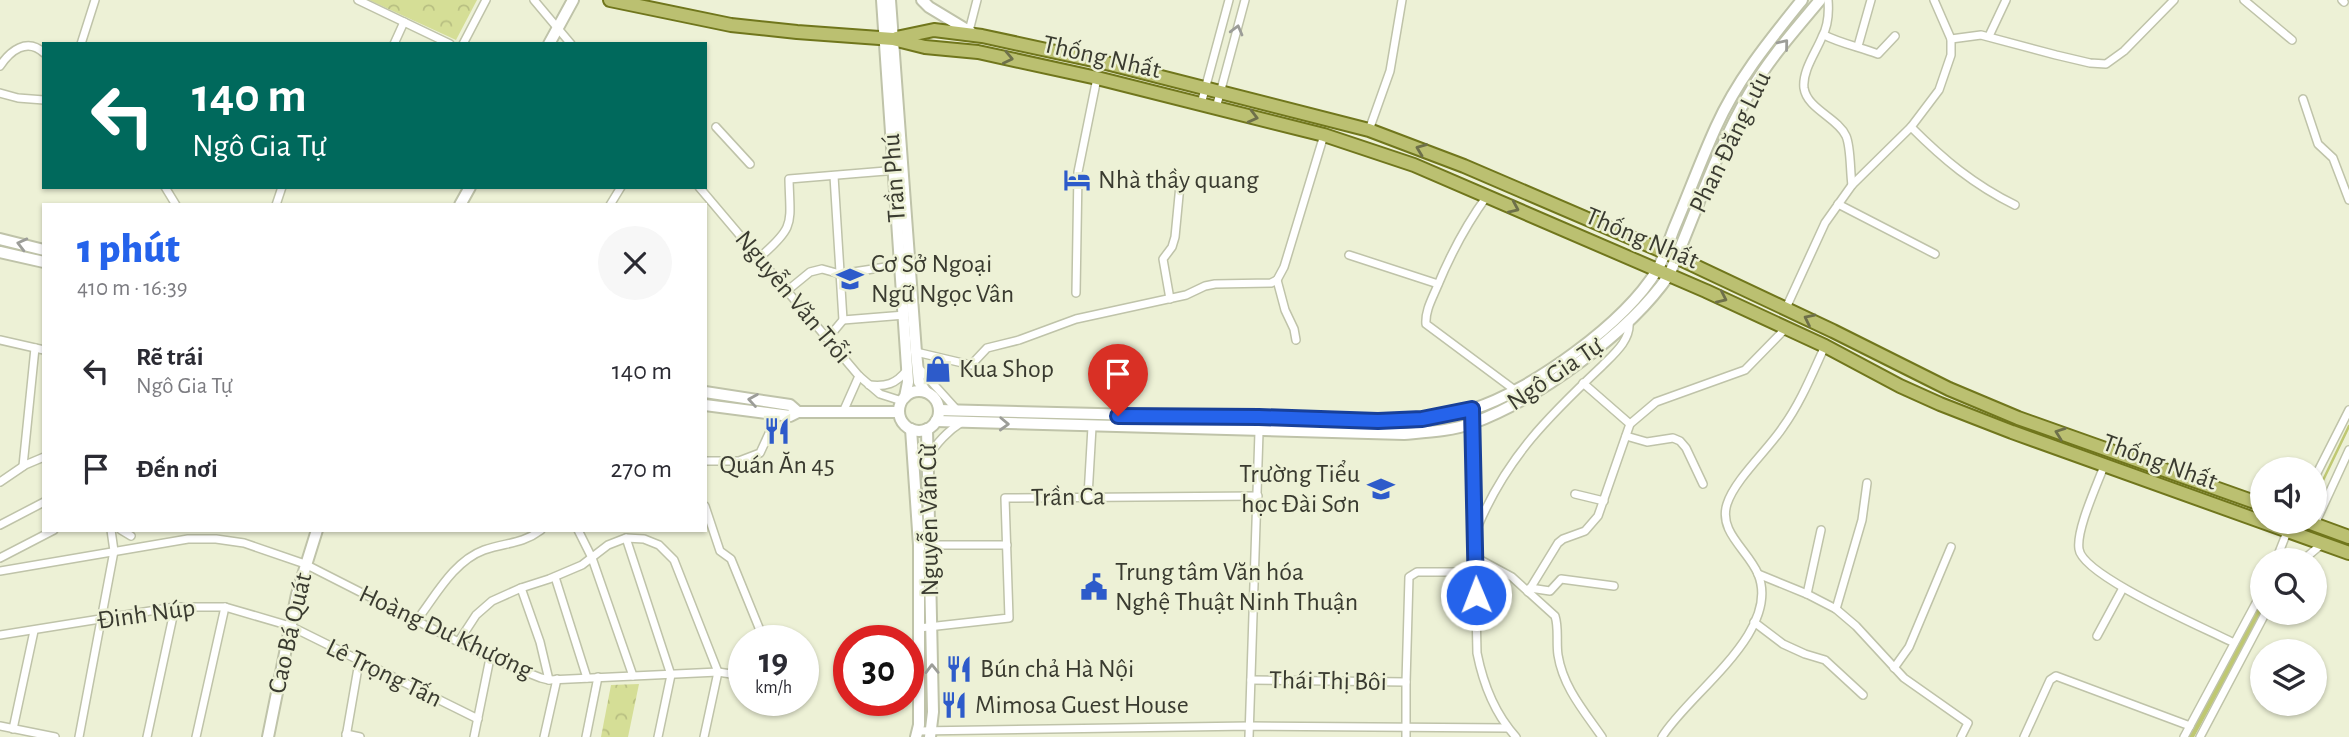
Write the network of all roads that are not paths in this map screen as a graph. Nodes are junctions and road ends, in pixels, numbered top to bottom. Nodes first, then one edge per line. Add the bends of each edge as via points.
1 (95, 0) edge
2 (358, 0) edge
3 (486, 0) edge
4 (534, 0) edge
5 (573, 0) edge
6 (610, 0) edge
7 (882, 0) edge
8 (890, 0) edge
9 (922, 0) edge
10 (977, 0) edge
11 (1229, 0) edge
12 (1245, 0) edge
13 (1402, 0) edge
14 (1802, 0) edge
15 (1820, 0) edge
16 (1828, 0) edge
17 (1871, 0) edge
18 (1934, 0) edge
19 (2006, 0) edge
20 (2175, 0) edge
21 (2244, 0) edge
22 (630, 2) edge
23 (404, 22) junction
24 (557, 29) junction
25 (975, 34) junction
26 (1824, 35) junction
27 (1895, 36) dead end
28 (1989, 36) junction
29 (888, 39) junction
30 (1951, 39) junction
31 (2292, 40) dead end
32 (82, 42) edge
33 (395, 42) edge
34 (446, 42) edge
35 (464, 42) edge
36 (550, 42) edge
37 (569, 42) edge
38 (1858, 46) junction
39 (42, 51) edge
40 (978, 52) junction
41 (1102, 62) junction
42 (0, 66) edge
43 (1097, 78) junction
44 (1206, 89) junction
45 (0, 93) edge
46 (1220, 93) junction
47 (2303, 99) dead end
48 (42, 100) edge
49 (1201, 104) junction
50 (1216, 108) junction
51 (1330, 119) junction
52 (716, 127) dead end
53 (1912, 127) junction
54 (1369, 130) junction
55 (1324, 135) junction
56 (750, 164) dead end
57 (1464, 166) junction
58 (898, 170) junction
59 (834, 176) junction
60 (1456, 183) junction
61 (1852, 185) junction
62 (1180, 186) dead end
63 (701, 189) edge
64 (1487, 196) junction
65 (709, 198) junction
66 (2349, 200) edge
67 (702, 203) edge
68 (1838, 204) junction
69 (2015, 205) dead end
70 (0, 239) edge
71 (42, 250) edge
72 (0, 252) edge
73 (1935, 254) dead end
74 (1349, 255) dead end
75 (1670, 255) junction
76 (760, 257) junction
77 (42, 262) edge
78 (899, 265) junction
79 (1663, 273) junction
80 (840, 274) junction
81 (1277, 281) junction
82 (1438, 284) junction
83 (788, 290) junction
84 (1076, 293) dead end
85 (1170, 299) junction
86 (1786, 308) junction
87 (908, 315) junction
88 (843, 320) junction
89 (1629, 322) junction
90 (1786, 328) junction
91 (1833, 331) junction
92 (828, 338) junction
93 (0, 340) edge
94 (1296, 340) dead end
95 (1825, 346) junction
96 (35, 348) junction
97 (42, 350) edge
98 (916, 352) junction
99 (912, 368) junction
100 (859, 376) junction
101 (1583, 383) junction
102 (868, 385) junction
103 (1516, 391) junction
104 (707, 392) edge
105 (926, 392) junction
106 (902, 403) junction
107 (707, 405) edge
108 (1472, 409) junction
109 (2349, 410) edge
110 (957, 411) junction
111 (798, 412) junction
112 (843, 412) junction
113 (777, 416) junction
114 (1186, 416) junction
115 (1259, 417) junction
116 (2018, 418) junction
117 (1045, 419) junction
118 (934, 420) junction
119 (1354, 420) junction
120 (1092, 421) junction
121 (962, 422) junction
122 (1472, 423) junction
123 (1630, 424) junction
124 (911, 429) junction
125 (1186, 430) junction
126 (1258, 432) junction
127 (2012, 432) junction
128 (1355, 433) junction
129 (1626, 436) junction
130 (2349, 450) edge
131 (2325, 457) edge
132 (42, 458) edge
133 (928, 459) junction
134 (707, 461) edge
135 (23, 466) junction
136 (2104, 466) junction
137 (0, 482) edge
138 (1867, 483) dead end
139 (1703, 484) dead end
140 (2327, 492) edge
141 (1575, 494) dead end
142 (1088, 496) junction
143 (1258, 496) junction
144 (2250, 500) edge
145 (1604, 501) junction
146 (42, 503) edge
147 (707, 512) edge
148 (2250, 519) edge
149 (0, 525) edge
150 (1476, 529) junction
151 (2327, 529) edge
152 (1821, 530) dead end
153 (50, 532) edge
154 (111, 532) edge
155 (124, 532) edge
156 (198, 532) edge
157 (233, 532) edge
158 (316, 532) edge
159 (538, 532) edge
160 (579, 532) edge
161 (2293, 534) edge
162 (131, 536) dead end
163 (2349, 537) edge
164 (626, 538) junction
165 (196, 539) junction
166 (231, 541) junction
167 (2322, 544) junction
168 (924, 545) junction
169 (1007, 545) junction
170 (1951, 547) dead end
171 (2317, 548) edge
172 (114, 551) junction
173 (2349, 553) edge
174 (1475, 557) junction
175 (0, 558) edge
176 (592, 558) junction
177 (305, 564) junction
178 (0, 571) edge
179 (1476, 572) junction
180 (1758, 574) junction
181 (555, 577) junction
182 (1614, 586) dead end
183 (521, 588) junction
184 (2123, 588) junction
185 (1529, 590) junction
186 (1807, 594) junction
187 (174, 607) junction
188 (225, 607) junction
189 (1836, 609) junction
190 (2250, 614) edge
191 (102, 620) junction
192 (417, 621) junction
193 (1754, 622) junction
194 (758, 625) edge
195 (919, 625) edge
196 (2259, 625) edge
197 (290, 626) junction
198 (932, 627) junction
199 (924, 628) edge
200 (34, 631) junction
201 (0, 635) edge
202 (2097, 636) dead end
203 (459, 641) junction
204 (2234, 643) junction
205 (490, 658) junction
206 (359, 662) junction
207 (1894, 668) junction
208 (718, 673) junction
209 (728, 674) edge
210 (671, 675) junction
211 (633, 676) junction
212 (598, 677) junction
213 (587, 678) junction
214 (553, 679) junction
215 (1251, 680) junction
216 (1406, 682) junction
217 (1863, 695) dead end
218 (917, 716) edge
219 (478, 719) junction
220 (0, 726) edge
221 (1250, 726) junction
222 (2190, 726) junction
223 (1407, 727) junction
224 (1175, 728) junction
225 (1508, 728) junction
226 (13, 729) junction
227 (987, 729) junction
228 (917, 734) edge
229 (931, 734) edge
230 (346, 735) edge
231 (55, 737) edge
232 (79, 737) edge
233 (147, 737) edge
234 (196, 737) edge
235 (268, 737) edge
236 (360, 737) edge
237 (474, 737) edge
238 (544, 737) edge
239 (586, 737) edge
240 (658, 737) edge
241 (704, 737) edge
242 (992, 737) edge
243 (1175, 737) edge
244 (1250, 737) edge
245 (1406, 737) edge
246 (1516, 737) edge
247 (1602, 737) edge
248 (1662, 737) edge
249 (1961, 737) edge
250 (2024, 737) edge
251 (2184, 737) edge
252 (2200, 737) edge

1 - 32 street
2 - 23 street
3 - 35 street
4 - 24 street
5 - 24 main road
6 - 22 main road, Thống Nhất
7 - 29 main road, Trần Phú
8 - 29 main road, Trần Phú
9 - 25 main road
10 - 25 street
11 - 44 street
46 -> 12 street
13 - 54 street via 1390,71
14 - 75 main road, Phan Đăng Lưu via 1737,86 1716,127
75 -> 15 main road, Phan Đăng Lưu via 1749,93
16 - 26 street
17 - 38 street
18 - 30 street
19 - 28 street
20 - 28 street via 2106,64
21 - 31 street
22 - 29 main road, Thống Nhất via 731,24
23 - 33 street
23 - 34 street
24 - 36 main road
24 - 37 street
25 - 29 main road, Thống Nhất via 934,30
25 - 40 main road
25 - 41 main road, Thống Nhất
26 - 38 street
26 - 61 street via 1805,93 1845,134
27 - 38 street via 1878,54
28 - 30 street
29 - 40 main road, Thống Nhất
29 - 58 main road, Trần Phú
30 - 53 street via 1951,55 1939,90
39 - 42 street via 30,46 17,48
40 -> 43 main road, Thống Nhất
41 - 43 main road
41 - 44 main road, Thống Nhất
43 - 49 main road, Thống Nhất
43 - 84 street via 1078,172
44 - 46 main road, Thống Nhất
44 - 49 street
45 - 48 street
46 - 50 street
46 - 51 main road, Thống Nhất
47 - 66 street via 2318,144 2333,158
49 - 50 main road, Thống Nhất
50 -> 55 main road, Thống Nhất
51 - 54 main road, Thống Nhất
51 - 55 main road
52 - 56 street
53 - 61 street
53 - 69 street via 1964,176
57 -> 54 main road, Thống Nhất
55 - 60 main road, Thống Nhất
55 - 81 street
57 - 60 main road
57 - 75 main road, Thống Nhất
58 - 59 street
58 - 78 main road, Trần Phú
58 - 87 main road, Trần Phú
59 - 76 street via 789,179 787,230
59 - 80 street
60 - 64 main road, Thống Nhất
61 - 68 street
62 - 85 street via 1175,237 1163,259
63 - 65 street, Nguyễn Văn Trỗi
64 -> 79 main road, Thống Nhất
64 - 82 street via 1467,223
65 - 67 street
65 - 76 street, Nguyễn Văn Trỗi
68 - 73 street
68 - 86 street
71 -> 70 main road
72 - 77 main road
74 - 82 street
75 - 79 main road, Ngô Gia Tự
75 - 86 main road, Thống Nhất
76 - 83 street, Nguyễn Văn Trỗi
78 - 80 street
78 - 87 main road, Trần Phú
79 - 89 main road, Ngô Gia Tự via 1656,294
79 -> 90 main road, Thống Nhất
79 - 103 main road, Ngô Gia Tự via 1601,331
80 - 83 street via 822,269 810,272
80 - 88 street
81 - 85 street via 1215,284
81 - 94 street
82 - 103 street via 1426,324
83 - 92 street, Nguyễn Văn Trỗi
85 - 98 street via 1076,319 993,346 971,365
91 -> 86 main road, Thống Nhất
87 - 88 street
87 - 98 main road, Trần Phú
87 - 99 main road, Trần Phú
88 - 92 street
89 - 101 street via 1623,342
89 - 122 main road, Ngô Gia Tự via 1540,390
90 - 95 main road, Thống Nhất
90 - 123 street via 1745,370 1656,402
91 - 95 main road
91 - 116 main road, Thống Nhất
92 - 100 street, Nguyễn Văn Trỗi
93 - 96 street
95 - 127 main road, Thống Nhất via 1914,393
95 - 180 street via 1785,425 1728,502 1727,528
96 - 97 street
96 - 135 street
98 - 99 main road, Trần Phú
99 - 102 street via 894,383
99 - 105 main road, Trần Phú
99 - 106 main road, Trần Phú
99 - 110 street
100 - 102 street, Nguyễn Văn Trỗi
100 - 112 street, Nguyễn Văn Trỗi
101 - 123 street
101 - 150 street via 1510,464
102 - 106 street, Nguyễn Văn Trỗi
103 - 108 main road, Ngô Gia Tự
111 -> 104 main road via 790,405
105 - 106 main road via 914,391
105 - 118 main road via 935,399
106 - 112 main road
106 - 124 main road via 903,422
107 - 113 main road
108 - 119 main road, Ngô Gia Tự via 1422,419
108 - 122 main road
109 - 131 street
110 - 117 main road, Ngô Gia Tự
110 - 118 main road, Ngô Gia Tự
111 - 112 main road
111 - 113 main road
113 - 134 street via 760,453 739,461
114 - 115 main road, Ngô Gia Tự
114 - 120 main road, Ngô Gia Tự
114 - 125 main road
115 - 119 main road, Ngô Gia Tự
115 - 126 main road
116 - 127 main road
144 -> 116 main road, Thống Nhất
117 - 120 main road, Ngô Gia Tự
121 -> 117 main road, Ngô Gia Tự
118 - 121 main road, Ngô Gia Tự
118 - 124 main road
118 - 133 main road, Nguyễn Văn Cừ
119 - 128 main road
120 - 125 main road, Ngô Gia Tự
120 - 142 street
121 - 133 street
122 - 128 main road, Ngô Gia Tự via 1437,432
122 - 150 street
123 - 129 street
124 - 168 main road, Nguyễn Văn Cừ
125 - 126 main road, Ngô Gia Tự
126 - 128 main road, Ngô Gia Tự
126 - 143 street
127 - 136 main road, Thống Nhất
129 - 139 street via 1647,442 1680,441
129 - 145 street
130 - 140 street
132 - 135 street
133 - 168 main road, Nguyễn Văn Cừ
135 - 137 street
136 - 148 main road, Thống Nhất
136 - 184 street via 2078,546 2087,564
138 - 189 street via 1862,520
141 - 145 street
142 - 143 street, Trần Ca
142 - 169 street, Trần Ca via 1005,498
143 - 215 street
145 - 185 street via 1591,527 1555,547
146 - 149 street
147 - 194 street via 720,551 731,559
150 - 174 street
151 - 163 main road
152 - 186 street
153 - 175 street
154 - 172 street
155 - 162 street
156 - 165 street
157 - 166 street
158 - 177 main road, Cao Bá Quát
159 - 192 street via 462,561
160 - 176 street
161 - 167 main road, Thống Nhất
164 - 176 street
164 - 208 street via 659,545 674,559
164 - 210 street
165 - 166 street, Hoàng Dư Khương
165 - 172 street, Hoàng Dư Khương
166 - 177 street, Hoàng Dư Khương
167 - 171 street
167 - 173 main road, Thống Nhất
168 - 169 street
168 - 195 main road, Nguyễn Văn Cừ
168 - 198 main road, Nguyễn Văn Cừ
169 - 198 street, Trần Ca via 1009,618
170 - 207 street via 1909,648
172 - 178 street, Hoàng Dư Khương
172 - 191 street
174 - 179 street
174 - 185 street
176 - 181 street
176 - 211 street
177 - 192 street, Hoàng Dư Khương
177 - 197 main road, Cao Bá Quát
179 - 216 street via 1417,572 1409,577
179 - 225 street via 1480,666
180 - 186 street
180 - 193 street via 1762,592
181 - 183 street
181 - 213 street
182 - 185 street via 1560,579 1550,591
183 - 203 street via 492,601
183 - 214 street
184 - 202 street
184 - 204 street
185 - 247 street via 1555,616 1558,655 1570,691
186 - 189 street
187 - 188 street, Đinh Núp
187 - 191 street, Đinh Núp
187 - 233 street
188 - 197 street, Đinh Núp
188 - 234 street
189 - 207 street
190 - 204 street
191 - 200 street, Đinh Núp
191 - 232 street
192 - 203 street, Hoàng Dư Khương
193 - 217 street via 1783,644 1825,660
193 - 248 street via 1719,673
196 - 252 street
197 - 206 street, Lê Trọng Tấn
197 - 235 main road, Cao Bá Quát
198 - 199 street, Trần Ca
229 -> 198 main road, Nguyễn Văn Cừ
200 - 201 street, Đinh Núp
200 - 226 street
203 - 205 street, Hoàng Dư Khương
204 - 222 street
205 - 214 street, Hoàng Dư Khương
205 - 219 street
206 - 219 street, Lê Trọng Tấn
206 - 230 street
207 - 249 street via 1968,723
208 - 209 street, Hoàng Dư Khương
208 - 210 street, Hoàng Dư Khương
208 - 241 street
210 - 211 street, Hoàng Dư Khương
210 - 240 street
211 - 212 street, Hoàng Dư Khương
212 - 213 street, Hoàng Dư Khương
212 - 239 street
213 - 214 street, Hoàng Dư Khương
214 - 238 street
215 - 216 street, Thái Thị Bôi
215 - 221 street
216 - 223 street
218 - 228 main road, Nguyễn Văn Cừ
219 - 237 street
220 - 226 street
221 - 223 street
221 - 224 street
221 - 244 street
222 - 250 street via 2056,676
222 - 251 street
223 - 225 street
223 - 245 street
224 - 227 street
224 - 243 street
225 - 246 street
226 - 231 street
227 - 229 street
227 - 242 street
228 - 229 street
230 - 236 street

